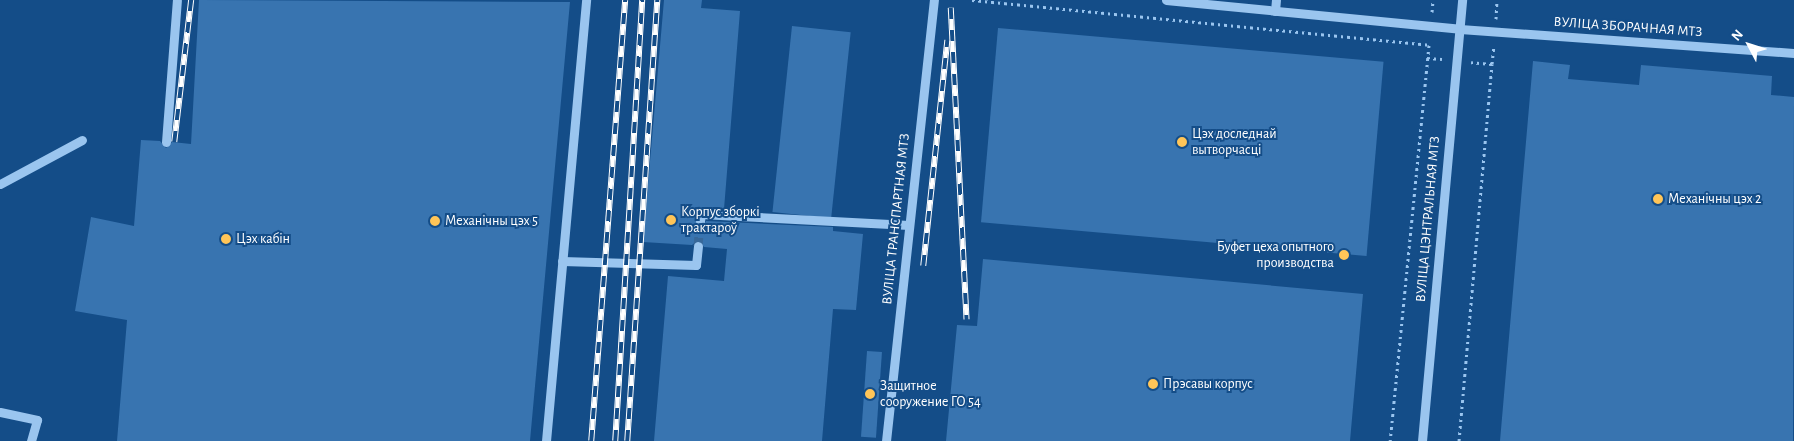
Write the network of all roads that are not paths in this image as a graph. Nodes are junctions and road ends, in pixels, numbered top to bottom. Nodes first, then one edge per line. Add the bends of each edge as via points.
1 (177, 0) edge
2 (586, 0) edge
3 (934, 0) edge
4 (1166, 0) edge
5 (1276, 0) edge
6 (1462, 0) edge
7 (1275, 11) junction
8 (1460, 29) junction
9 (1794, 53) edge
10 (82, 140) dead end
11 (166, 142) dead end
12 (0, 184) edge
13 (700, 221) dead end
14 (909, 225) junction
15 (698, 246) tunnel mouth
16 (562, 261) junction
17 (0, 412) edge
18 (31, 441) edge
19 (546, 441) edge
20 (886, 441) edge
21 (1422, 441) edge

1 - 11 lane
2 - 16 lane
3 - 14 lane, ВУЛІЦА ТРАНСПАРТНАЯ МТЗ
4 - 7 lane, ВУЛІЦА ЗБОРАЧНАЯ МТЗ
5 - 7 lane
6 - 8 lane, ВУЛІЦА ЦЭНТРАЛЬНАЯ МТЗ
7 - 8 lane, ВУЛІЦА ЗБОРАЧНАЯ МТЗ
8 - 9 lane, ВУЛІЦА ЗБОРАЧНАЯ МТЗ
8 - 21 lane, ВУЛІЦА ЦЭНТРАЛЬНАЯ МТЗ
10 - 12 lane
13 - 14 lane via 701,214
14 - 20 lane, ВУЛІЦА ТРАНСПАРТНАЯ МТЗ
15 - 16 lane via 696,265
16 - 19 lane
17 - 18 lane via 37,420

